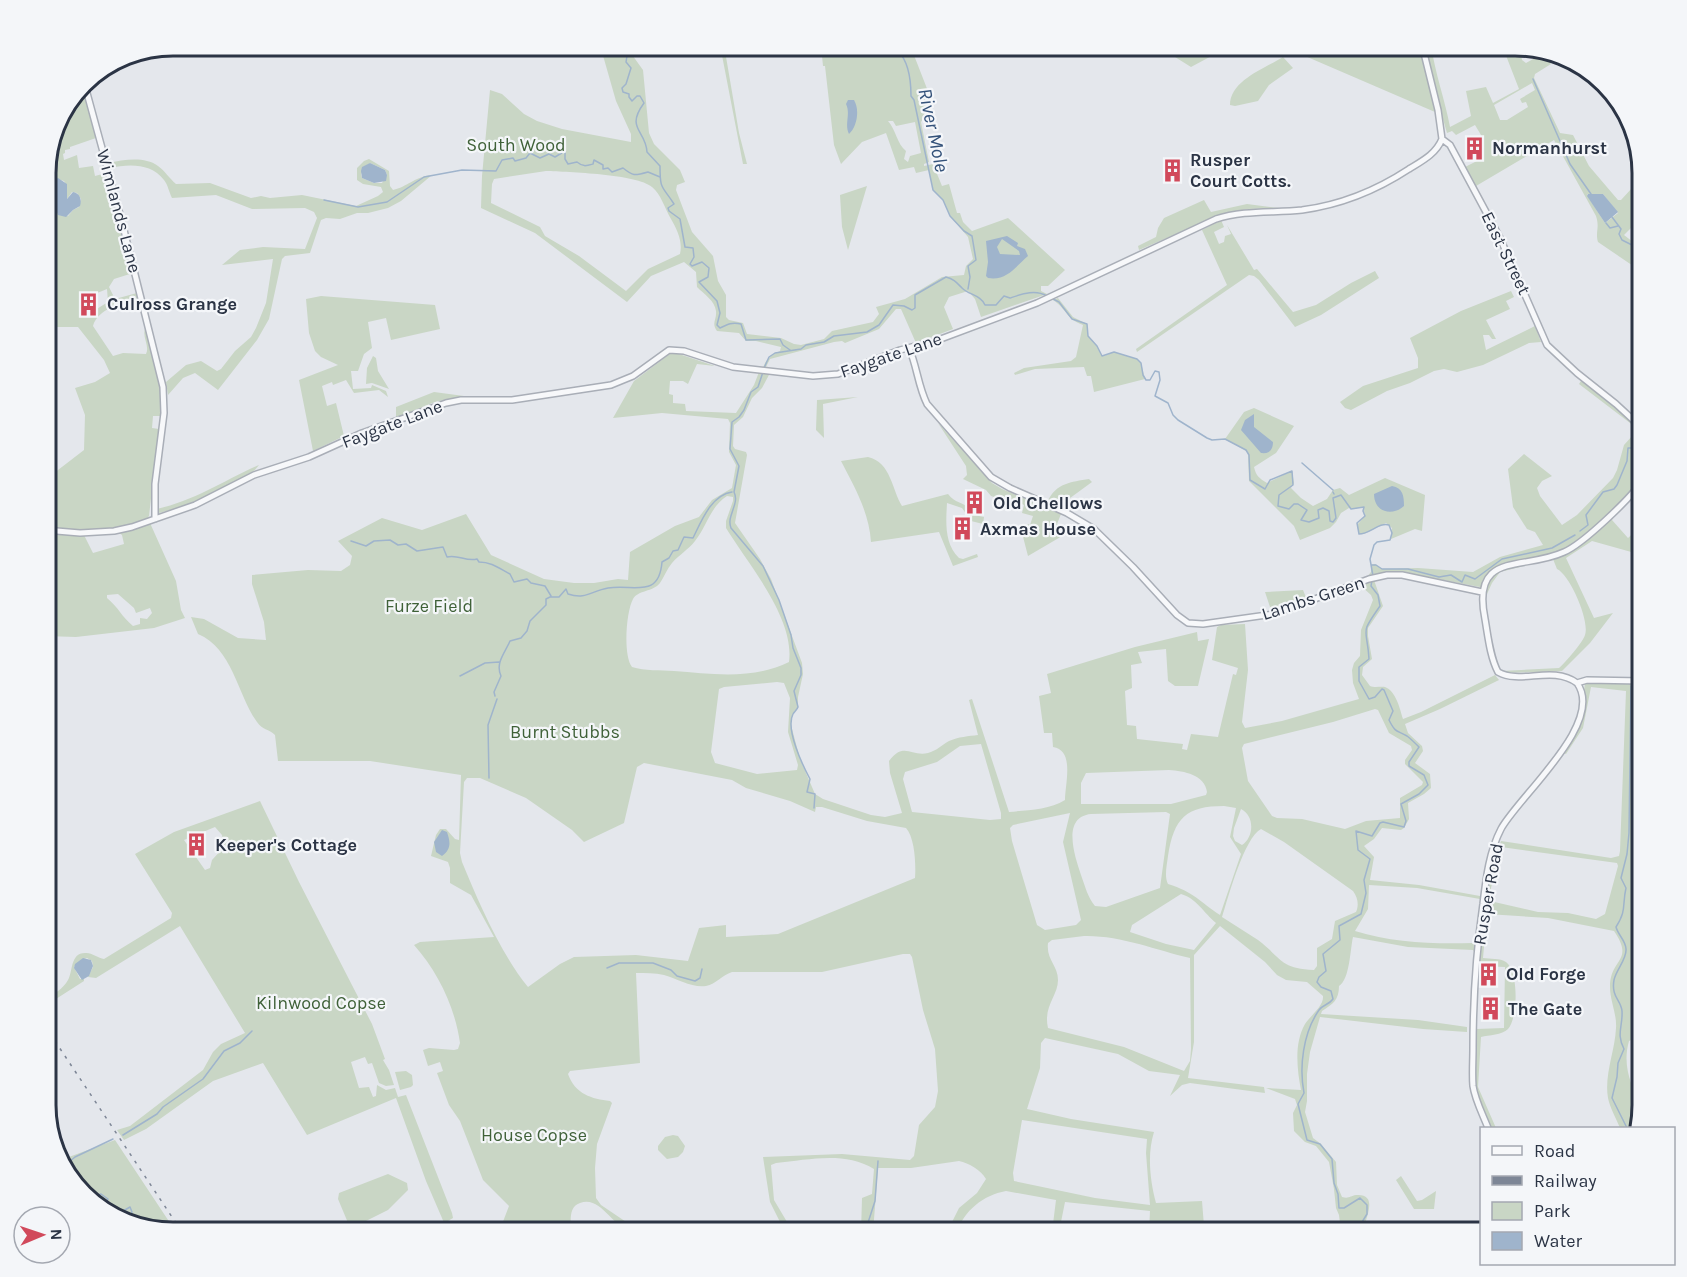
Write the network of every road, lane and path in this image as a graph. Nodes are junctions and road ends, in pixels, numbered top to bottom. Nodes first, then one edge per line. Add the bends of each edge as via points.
1 (1425, 56) edge
2 (87, 93) edge
3 (1442, 139) junction
4 (909, 348) junction
5 (1632, 419) edge
6 (1632, 494) edge
7 (154, 519) junction
8 (56, 532) edge
9 (1482, 592) junction
10 (1632, 681) edge
11 (1577, 683) junction
12 (1488, 1127) edge

1 - 3 street, East Street
2 - 7 street, Wimlands Lane via 163,387
3 - 4 street, Faygate Lane via 1426,159 1372,190 1310,209 1247,212 1216,219 1050,297
3 - 5 street, East Street via 1450,145 1500,238 1547,345
4 - 7 street, Faygate Lane via 833,375 813,376 729,366 673,350 630,378 611,385 512,400 450,402 254,475 199,504
4 - 9 street, Lambs Green via 927,404 985,471 1010,488 1094,529 1188,623 1274,614 1391,574
6 - 9 street via 1569,550 1500,568 1488,578
7 - 8 street, Faygate Lane via 112,531
9 - 11 street via 1498,672 1509,676 1560,676
10 - 11 street
11 - 12 street, Rusper Road via 1582,698 1577,726 1503,824 1490,860 1472,1008 1473,1088

